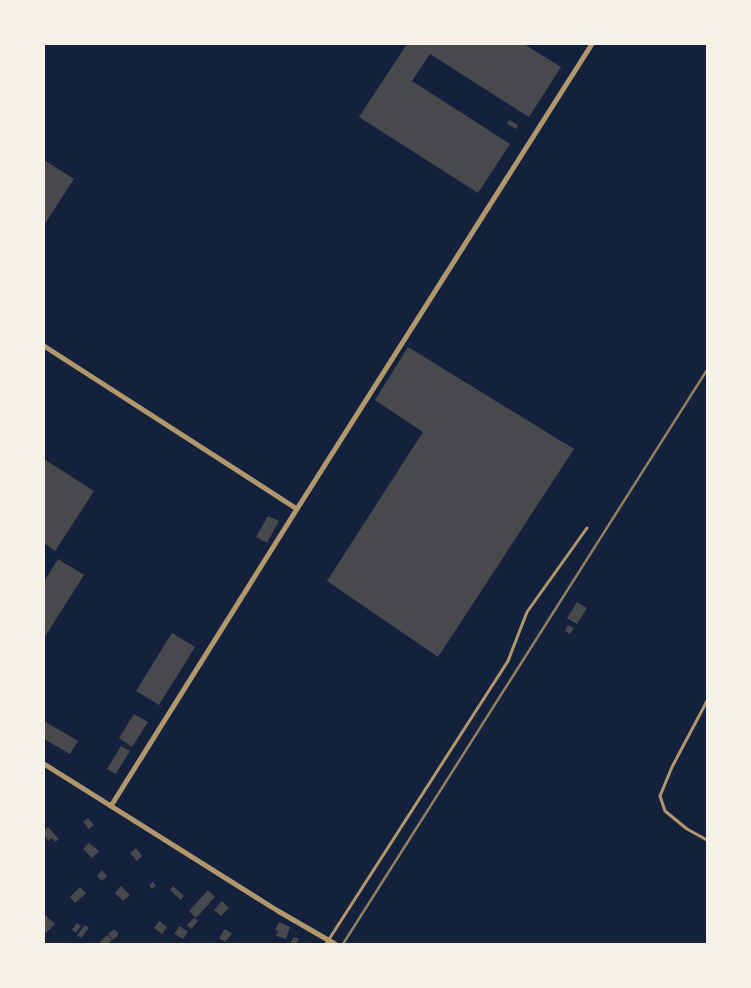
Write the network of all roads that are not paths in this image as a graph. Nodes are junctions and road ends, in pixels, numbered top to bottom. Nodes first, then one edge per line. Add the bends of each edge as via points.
1 (592, 44) edge
2 (44, 346) edge
3 (297, 509) junction
4 (587, 528) dead end
5 (707, 701) edge
6 (44, 764) edge
7 (111, 806) junction
8 (707, 840) edge
9 (327, 942) edge
10 (335, 944) edge

1 - 3 street
2 - 3 street
3 - 7 street
4 - 9 lane via 528,612 508,661
5 - 8 lane via 660,796 665,811
6 - 7 street
7 - 9 street
9 - 10 street

